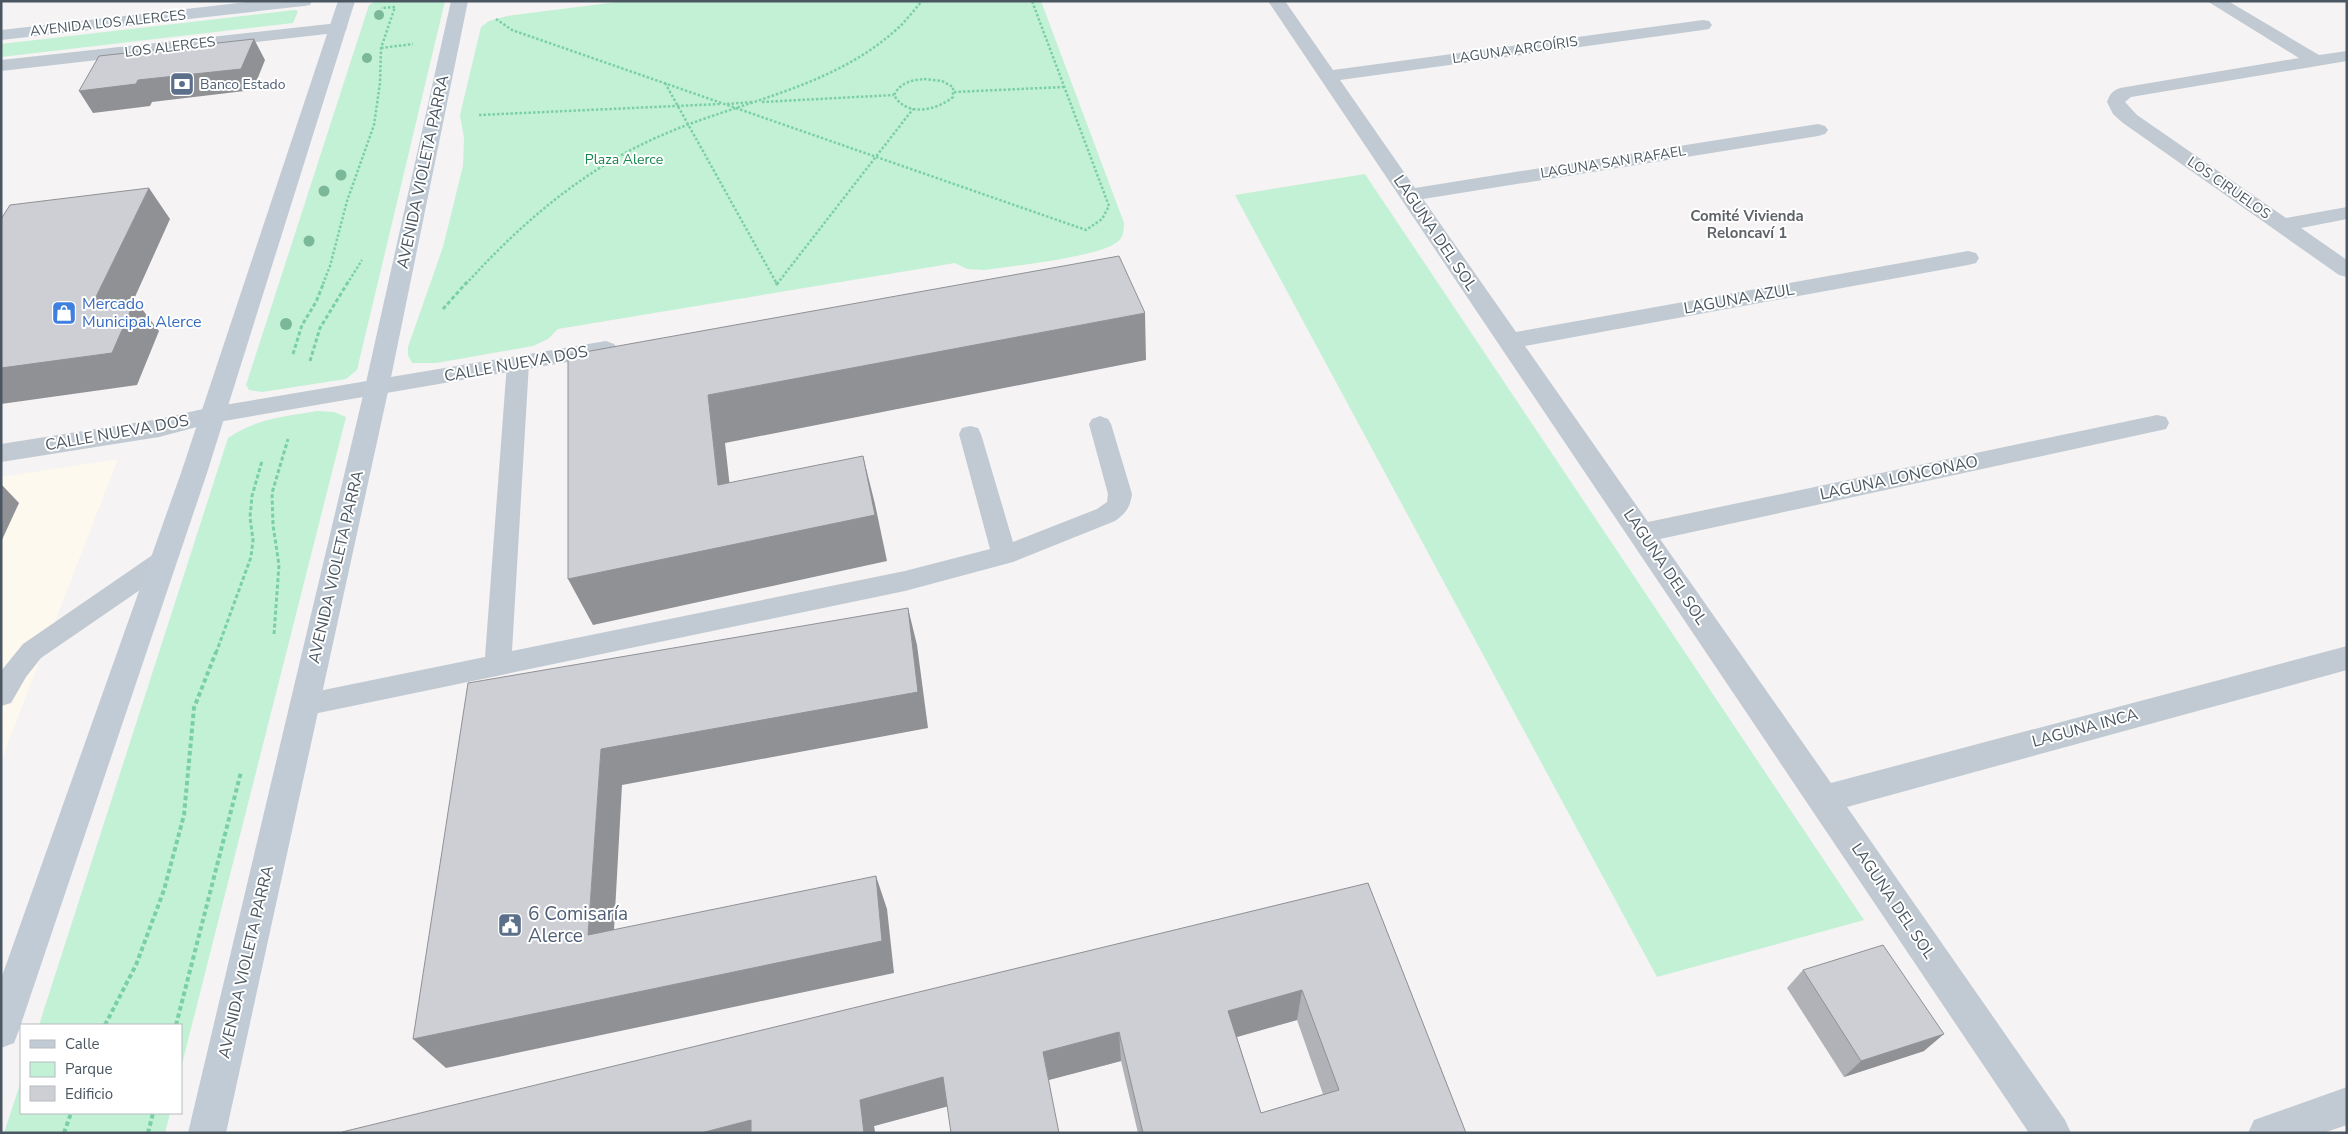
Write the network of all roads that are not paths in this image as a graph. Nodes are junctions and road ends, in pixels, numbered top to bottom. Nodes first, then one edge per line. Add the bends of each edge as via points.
1 (304, 1) edge
2 (347, 1) edge
3 (460, 1) edge
4 (1276, 1) edge
5 (2215, 1) edge
6 (1702, 25) dead end
7 (338, 28) junction
8 (1, 35) edge
9 (2347, 56) edge
10 (2316, 61) junction
11 (1, 66) edge
12 (1328, 76) junction
13 (1818, 130) dead end
14 (1409, 195) junction
15 (2347, 213) edge
16 (2282, 225) junction
17 (1968, 258) dead end
18 (2347, 270) edge
19 (1510, 341) junction
20 (627, 345) edge
21 (518, 363) junction
22 (377, 387) junction
23 (212, 415) junction
24 (2157, 423) dead end
25 (1100, 424) dead end
26 (970, 434) dead end
27 (1, 453) edge
28 (1641, 533) junction
29 (1004, 555) junction
30 (163, 561) junction
31 (2347, 658) edge
32 (498, 665) junction
33 (1, 695) edge
34 (304, 705) junction
35 (1824, 799) junction
36 (1, 1030) edge
37 (2347, 1106) edge
38 (207, 1133) edge
39 (2052, 1133) edge
40 (2267, 1133) edge

1 - 8 main road, AVENIDA LOS ALERCES
2 - 7 main road
3 - 22 main road, AVENIDA VIOLETA PARRA
4 - 12 street, LAGUNA DEL SOL
5 - 10 street
6 - 12 street, LAGUNA ARCOÍRIS
7 - 11 street, LOS ALERCES
7 - 23 main road
9 - 10 street
10 - 16 street, LOS CIRUELOS via 2127,92 2116,102 2130,119
12 - 14 street, LAGUNA DEL SOL
13 - 14 street, LAGUNA SAN RAFAEL
14 - 19 street, LAGUNA DEL SOL
15 - 16 street
16 - 18 street, LOS CIRUELOS
17 - 19 street, LAGUNA AZUL
19 - 28 street, LAGUNA DEL SOL
20 - 21 street, CALLE NUEVA DOS
21 - 22 street, CALLE NUEVA DOS
21 - 32 lane
22 - 23 street, CALLE NUEVA DOS
22 - 34 main road, AVENIDA VIOLETA PARRA
23 - 27 street, CALLE NUEVA DOS via 160,428
23 - 30 main road
24 - 28 street, LAGUNA LONCONAO
25 - 29 lane via 1120,494 1118,506 1106,516
26 - 29 lane
28 - 35 street, LAGUNA DEL SOL
29 - 32 lane via 905,582
30 - 33 lane via 32,651
30 - 36 main road
31 - 35 street, LAGUNA INCA
32 - 34 lane
34 - 38 main road, AVENIDA VIOLETA PARRA
35 - 39 street, LAGUNA DEL SOL
37 - 40 street

